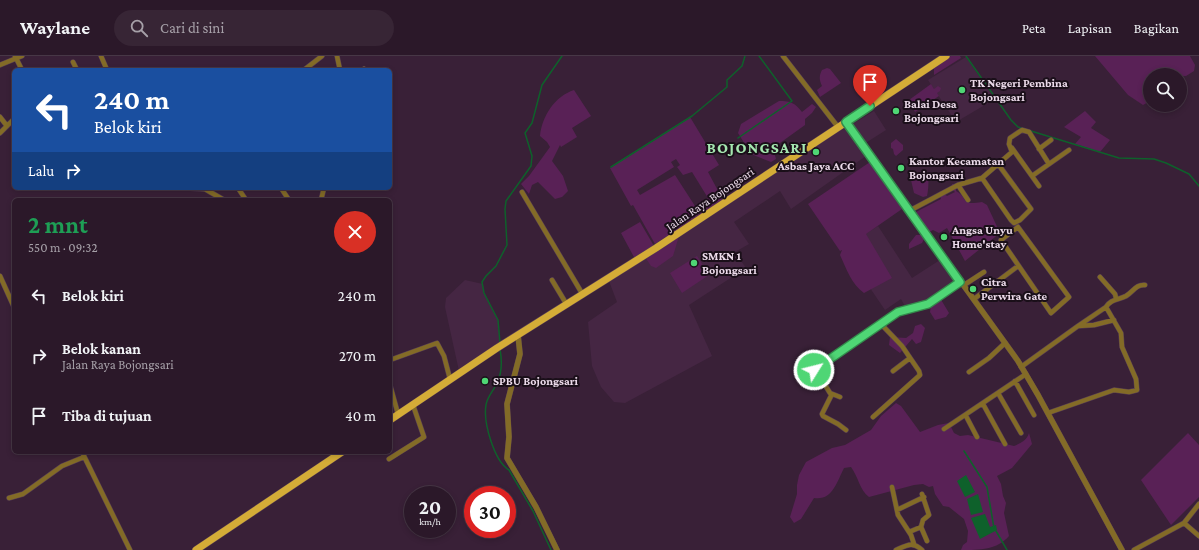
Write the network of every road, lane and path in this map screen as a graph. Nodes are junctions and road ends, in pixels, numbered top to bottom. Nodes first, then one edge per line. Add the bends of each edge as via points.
1 (22, 56) edge
2 (103, 56) edge
3 (322, 56) edge
4 (338, 56) edge
5 (783, 56) edge
6 (946, 56) edge
7 (16, 57) edge
8 (73, 62) dead end
9 (0, 65) edge
10 (21, 68) edge
11 (75, 68) edge
12 (107, 68) edge
13 (307, 68) edge
14 (340, 68) edge
15 (0, 117) edge
16 (12, 121) edge
17 (846, 122) junction
18 (7, 126) junction
19 (838, 128) junction
20 (0, 133) edge
21 (1052, 140) dead end
22 (1009, 144) junction
23 (1039, 149) junction
24 (1070, 150) dead end
25 (998, 164) junction
26 (1049, 164) junction
27 (1032, 176) junction
28 (982, 178) junction
29 (958, 185) junction
30 (1039, 186) dead end
31 (207, 190) edge
32 (522, 192) dead end
33 (221, 198) edge
34 (968, 200) dead end
35 (909, 211) junction
36 (1018, 266) junction
37 (984, 272) dead end
38 (0, 276) edge
39 (1100, 277) dead end
40 (552, 280) dead end
41 (962, 283) junction
42 (1145, 285) dead end
43 (583, 295) junction
44 (1116, 298) junction
45 (974, 299) junction
46 (12, 300) edge
47 (567, 305) junction
48 (1106, 307) junction
49 (1114, 320) junction
50 (881, 324) junction
51 (1078, 326) junction
52 (518, 335) junction
53 (1005, 343) junction
54 (910, 358) junction
55 (392, 359) edge
56 (1021, 367) junction
57 (893, 370) dead end
58 (969, 372) dead end
59 (1026, 374) junction
60 (450, 379) junction
61 (1015, 381) junction
62 (392, 392) edge
63 (998, 393) junction
64 (832, 394) junction
65 (840, 397) dead end
66 (983, 404) junction
67 (413, 405) junction
68 (1048, 413) junction
69 (398, 414) junction
70 (1034, 415) dead end
71 (966, 416) junction
72 (873, 417) dead end
73 (392, 418) edge
74 (944, 429) dead end
75 (846, 430) dead end
76 (1021, 433) dead end
77 (977, 437) dead end
78 (1006, 444) dead end
79 (83, 454) edge
80 (339, 454) edge
81 (388, 459) dead end
82 (892, 487) dead end
83 (9, 498) dead end
84 (1199, 504) edge
85 (897, 510) junction
86 (1184, 522) junction
87 (921, 527) junction
88 (909, 532) junction
89 (1199, 536) edge
90 (927, 541) dead end
91 (914, 544) junction
92 (130, 550) edge
93 (196, 550) edge
94 (557, 550) edge
95 (896, 550) edge
96 (922, 550) edge
97 (1121, 550) edge
98 (1134, 550) edge

1 - 7 street
2 - 12 street
3 - 13 street
4 - 14 street
5 - 19 street
6 - 17 main road, Jalan Raya Bojongsari
7 - 9 street
7 - 10 street
8 - 11 street
15 - 18 street
16 - 18 street
17 - 19 main road, Jalan Raya Bojongsari
17 - 35 street
18 - 20 street
19 - 43 main road, Jalan Raya Bojongsari
21 - 23 street
22 - 23 street via 1010,137 1022,130 1029,132
22 - 25 street via 1012,152
22 - 27 street
23 - 26 street
24 - 26 street
25 - 28 street
25 - 28 street via 1031,209 1020,220 1014,223 1011,220
26 - 27 street
27 - 30 street
28 - 29 street
29 - 34 street
29 - 35 street
31 - 33 street
32 - 43 street
35 - 41 street
36 - 36 street via 1051,313 1069,297 1018,227 1001,240
36 - 45 street
37 - 41 street
38 - 46 street
39 - 44 street
40 - 47 street
41 - 45 street
41 - 50 street via 928,304 898,312
42 - 44 street via 1139,285 1126,296
43 - 47 main road, Jalan Raya Bojongsari
44 - 48 street
45 - 53 street
47 - 52 main road, Jalan Raya Bojongsari
48 - 49 street
48 - 51 street
49 - 51 street via 1094,326
49 - 68 street via 1121,333 1122,347 1136,379 1137,390 1114,390
50 - 54 street
50 - 64 street via 815,368
51 - 56 street
52 - 60 main road, Jalan Raya Bojongsari
52 - 94 street via 520,354 507,404 507,458 536,507
53 - 56 street
53 - 58 street
54 - 57 street
54 - 72 street via 920,375
55 - 60 street via 437,343 444,356
56 - 59 street
59 - 61 street
59 - 68 street
60 - 67 main road, Jalan Raya Bojongsari
61 - 63 street
61 - 70 street
62 - 69 street
63 - 66 street
63 - 76 street
64 - 65 street
64 - 75 street via 822,414
66 - 71 street
66 - 78 street
67 - 69 main road, Jalan Raya Bojongsari
67 - 81 street via 424,437
68 - 97 street
69 - 73 main road, Jalan Raya Bojongsari
71 - 74 street
71 - 77 street
79 - 83 street via 23,494
79 - 92 street
80 - 93 main road
82 - 85 street
84 - 86 street
85 - 87 street via 923,495 929,515 923,520
85 - 88 street via 899,518
86 - 89 street
86 - 98 street
87 - 88 street
87 - 90 street
88 - 91 street
91 - 95 street
91 - 96 street

